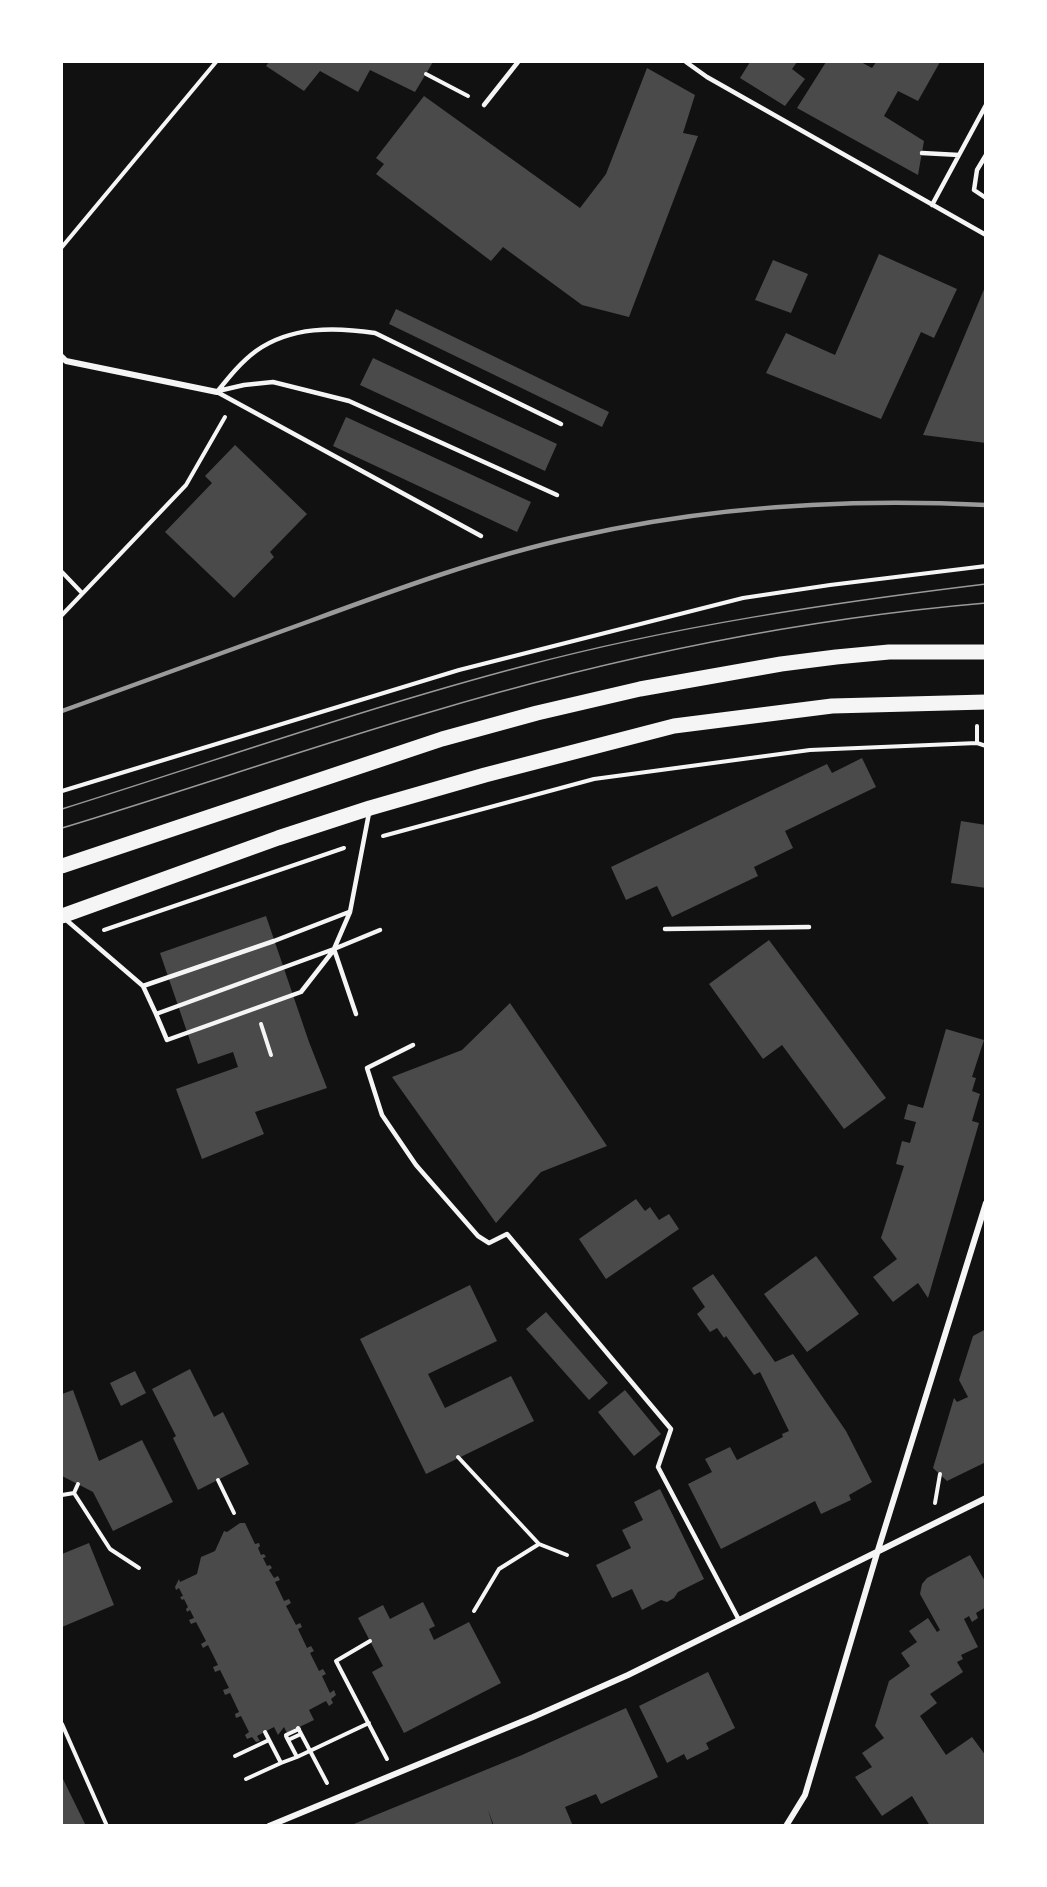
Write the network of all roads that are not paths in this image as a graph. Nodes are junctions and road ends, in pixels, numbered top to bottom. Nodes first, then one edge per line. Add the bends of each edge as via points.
1 (518, 62) edge
2 (686, 62) edge
3 (484, 105) road end
4 (986, 105) edge
5 (922, 153) dead end
6 (959, 155) junction
7 (986, 155) edge
8 (986, 198) edge
9 (932, 205) junction
10 (986, 235) edge
11 (62, 357) edge
12 (217, 392) junction
13 (561, 424) dead end
14 (558, 495) dead end
15 (481, 536) dead end
16 (986, 652) edge
17 (986, 702) edge
18 (370, 808) junction
19 (62, 867) edge
20 (350, 912) junction
21 (62, 916) edge
22 (809, 927) dead end
23 (665, 929) dead end
24 (380, 930) dead end
25 (334, 949) junction
26 (143, 986) junction
27 (156, 1014) junction
28 (356, 1014) dead end
29 (413, 1045) dead end
30 (986, 1203) edge
31 (986, 1498) edge
32 (878, 1550) junction
33 (739, 1620) junction
34 (269, 1826) edge
35 (786, 1826) edge

1 - 3 lane
2 - 9 lane
4 - 6 lane
5 - 6 lane
6 - 9 lane
7 - 8 lane via 977,170 975,190
9 - 10 lane
11 - 12 street via 66,361
12 - 13 lane via 257,350 308,330 344,329 375,333
12 - 14 lane via 273,382 349,401
12 - 15 lane
16 - 19 main road via 889,652 837,657 640,688 442,740
17 - 18 main road via 832,706 674,726
18 - 20 lane
18 - 21 main road
20 - 25 lane
20 - 26 lane
21 - 26 lane
22 - 23 lane
24 - 25 lane
25 - 27 lane
25 - 27 lane via 301,992 166,1040
25 - 28 lane
26 - 27 lane
29 - 33 lane via 367,1068 382,1115 416,1165 478,1236 489,1243 507,1234 671,1429 658,1467
30 - 32 street
31 - 32 street
32 - 33 street
32 - 35 street via 805,1795
33 - 34 street via 533,1717

